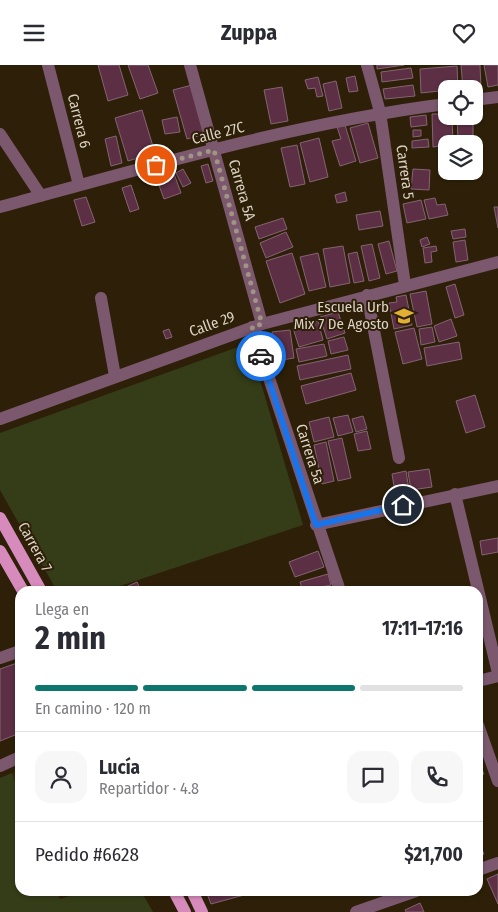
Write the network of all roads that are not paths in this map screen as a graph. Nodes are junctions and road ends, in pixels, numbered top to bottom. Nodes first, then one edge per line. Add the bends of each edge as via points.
1 (48, 65) edge
2 (190, 65) edge
3 (367, 65) edge
4 (498, 97) edge
5 (483, 99) edge
6 (438, 105) edge
7 (380, 112) junction
8 (0, 134) edge
9 (214, 150) junction
10 (79, 185) junction
11 (40, 196) junction
12 (0, 207) edge
13 (498, 262) edge
14 (404, 285) junction
15 (367, 295) junction
16 (101, 298) dead end
17 (257, 325) junction
18 (115, 376) junction
19 (0, 419) edge
20 (399, 458) dead end
21 (498, 486) edge
22 (455, 494) junction
23 (0, 518) edge
24 (316, 525) junction
25 (1, 553) edge
26 (20, 586) edge
27 (38, 586) edge
28 (338, 586) edge
29 (477, 586) edge
30 (483, 612) edge
31 (15, 653) edge
32 (0, 658) edge
33 (498, 675) edge
34 (483, 680) edge
35 (483, 738) edge
36 (15, 759) edge
37 (0, 766) edge
38 (497, 775) edge
39 (498, 863) edge
40 (483, 868) edge
41 (177, 896) edge
42 (194, 896) edge
43 (402, 896) edge
44 (185, 912) edge
45 (202, 912) edge
46 (356, 912) edge

1 - 10 street, Carrera 6
2 - 9 street, Carrera 5A
3 - 7 street, Carrera 5
4 - 5 street
6 - 7 street, Calle 27C
7 - 9 street, Calle 27C
7 - 14 street, Carrera 5
8 - 11 street
9 - 10 street, Calle 27C
9 - 17 street, Carrera 5A
10 - 11 street, Calle 27C
11 - 12 street, Calle 27C
13 - 14 street, Calle 29
14 - 15 street, Calle 29
15 - 17 street, Calle 29
15 - 20 street
16 - 18 street
17 - 18 street, Calle 29
17 - 24 street, Carrera 5a
18 - 19 street, Calle 29
21 - 22 street
22 - 24 street
22 - 29 street
23 - 27 main road, Carrera 7
24 - 28 street, Carrera 5a
25 - 26 main road
30 - 33 street
31 - 32 street
33 - 34 street
35 - 38 street
36 - 37 street
39 - 40 street
41 - 44 main road
42 - 45 main road
43 - 46 street

